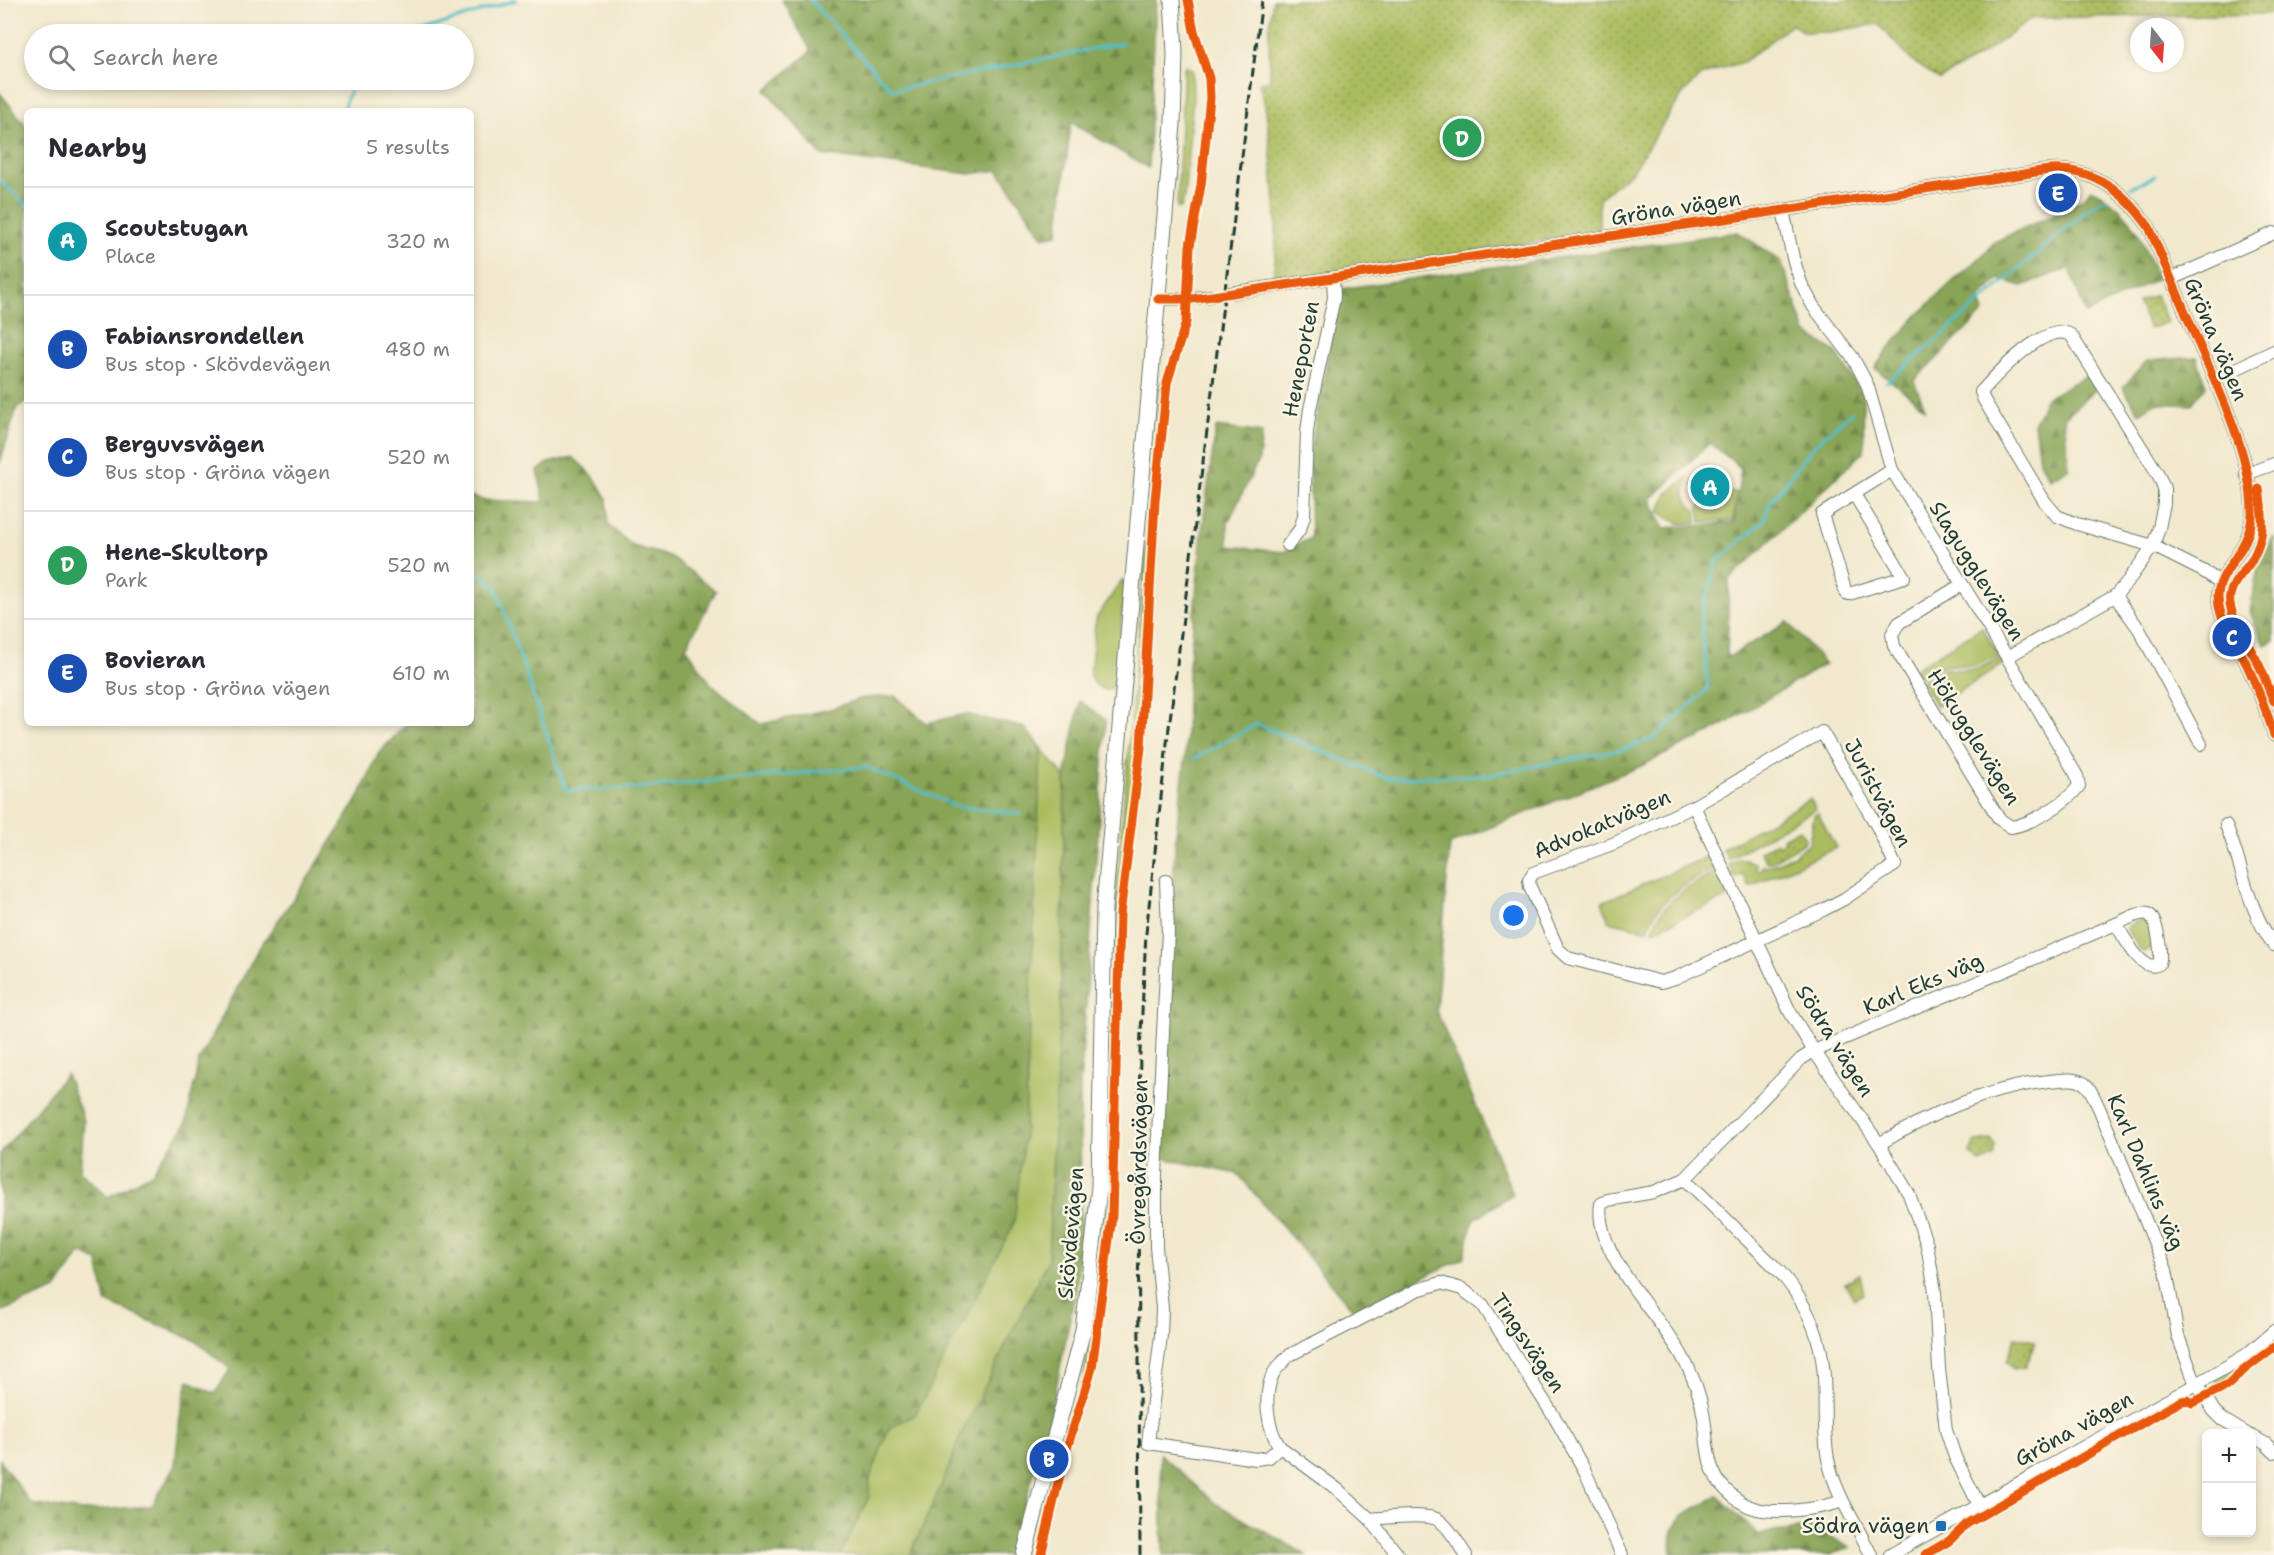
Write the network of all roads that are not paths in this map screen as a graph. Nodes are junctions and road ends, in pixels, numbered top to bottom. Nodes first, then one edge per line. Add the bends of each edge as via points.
1 (1172, 0) edge
2 (1783, 210) junction
3 (2274, 233) edge
4 (1333, 278) junction
5 (2171, 279) junction
6 (1230, 293) dead end
7 (1211, 296) dead end
8 (1158, 299) junction
9 (2274, 351) edge
10 (2214, 379) junction
11 (2274, 464) edge
12 (1893, 470) junction
13 (2246, 474) junction
14 (1854, 495) junction
15 (1288, 545) dead end
16 (2153, 546) junction
17 (2220, 582) junction
18 (1961, 585) junction
19 (2115, 596) junction
20 (2007, 657) junction
21 (2271, 712) edge
22 (2274, 735) edge
23 (2201, 744) dead end
24 (1694, 806) junction
25 (2226, 825) dead end
26 (1166, 881) dead end
27 (2116, 924) junction
28 (1756, 940) junction
29 (2274, 945) edge
30 (1814, 1052) junction
31 (1879, 1144) junction
32 (1684, 1179) junction
33 (2274, 1331) edge
34 (2196, 1384) junction
35 (2239, 1429) edge
36 (2256, 1438) edge
37 (1280, 1448) junction
38 (2274, 1452) edge
39 (1842, 1501) junction
40 (1979, 1506) junction
41 (1370, 1519) junction
42 (1024, 1555) edge
43 (1398, 1555) edge
44 (1466, 1555) edge
45 (1622, 1555) edge
46 (1871, 1555) edge
47 (1890, 1555) edge

1 - 8 main road, Skövdevägen via 1173,124
2 - 4 street, Gröna vägen
2 - 5 street, Gröna vägen via 2061,170 2096,179 2133,204 2149,227
2 - 12 street, Slagugglevägen via 1801,283 1813,306 1853,358 1866,384
3 - 5 street
4 - 6 street, Heneporten
4 - 15 street, Heneporten via 1334,298 1308,421 1304,516
5 - 10 street, Gröna vägen
7 - 8 street
8 - 42 main road, Skövdevägen via 1104,908 1099,1186 1084,1319
9 - 10 street
10 - 13 street, Gröna vägen
11 - 13 street
12 - 14 street
12 - 18 street, Slagugglevägen
13 - 17 street, Gröna vägen via 2251,526
14 - 14 street via 1822,514 1849,594 1904,577
16 - 16 street via 2058,516 2045,502 1984,400 1982,392 1987,385 2011,360 2035,343 2059,332 2071,335 2158,474 2164,488 2164,503
16 - 17 street
16 - 19 street, Slagugglevägen
17 - 21 street via 2221,614
18 - 20 street, Slagugglevägen
18 - 20 street, Hökugglevägen via 1899,623 1892,634 1894,646 2000,819 2011,827 2024,825 2072,796 2079,786 2077,776
19 - 20 street, Slagugglevägen
19 - 23 street via 2139,628
21 - 22 street
24 - 28 street, Södra vägen
24 - 28 street, Juristvägen via 1822,732 1877,826 1894,865 1844,899
24 - 28 street, Advokatvägen via 1615,843 1533,873 1530,886 1558,949 1568,958 1661,982
25 - 29 street via 2251,898
26 - 37 street, Övregårdsvägen via 1168,931 1156,1176 1156,1247 1162,1308 1148,1443 1256,1459 1269,1457
27 - 27 street, Karl Eks väg via 2142,914 2151,917 2156,926 2159,964 2148,966 2141,960
27 - 30 street, Karl Eks väg
28 - 30 street, Södra vägen
30 - 31 street, Södra vägen
30 - 32 street, Karl Eks väg via 1801,1059
31 - 34 street, Karl Dahlins väg via 1949,1107 2002,1089 2070,1079 2085,1084 2099,1108 2166,1270 2178,1336
31 - 40 street, Södra vägen via 1909,1194 1926,1245 1935,1291 1946,1430
32 - 39 street via 1780,1272 1804,1305 1820,1345 1825,1442
32 - 39 street via 1654,1192 1608,1200 1601,1204 1600,1213 1610,1251 1680,1353 1692,1377 1714,1474 1741,1503 1758,1509 1831,1506
33 - 34 street, Gröna vägen via 2246,1354
34 - 35 street, Karl Dahlins väg via 2214,1411
34 - 40 street, Gröna vägen
36 - 38 street
37 - 41 street via 1337,1489
37 - 45 street, Tingsvägen via 1267,1401 1273,1374 1288,1356 1417,1290 1441,1283 1462,1289 1483,1305 1555,1418 1585,1471
39 - 46 street
40 - 47 street, Gröna vägen
41 - 43 street
41 - 44 street via 1428,1516 1439,1520

